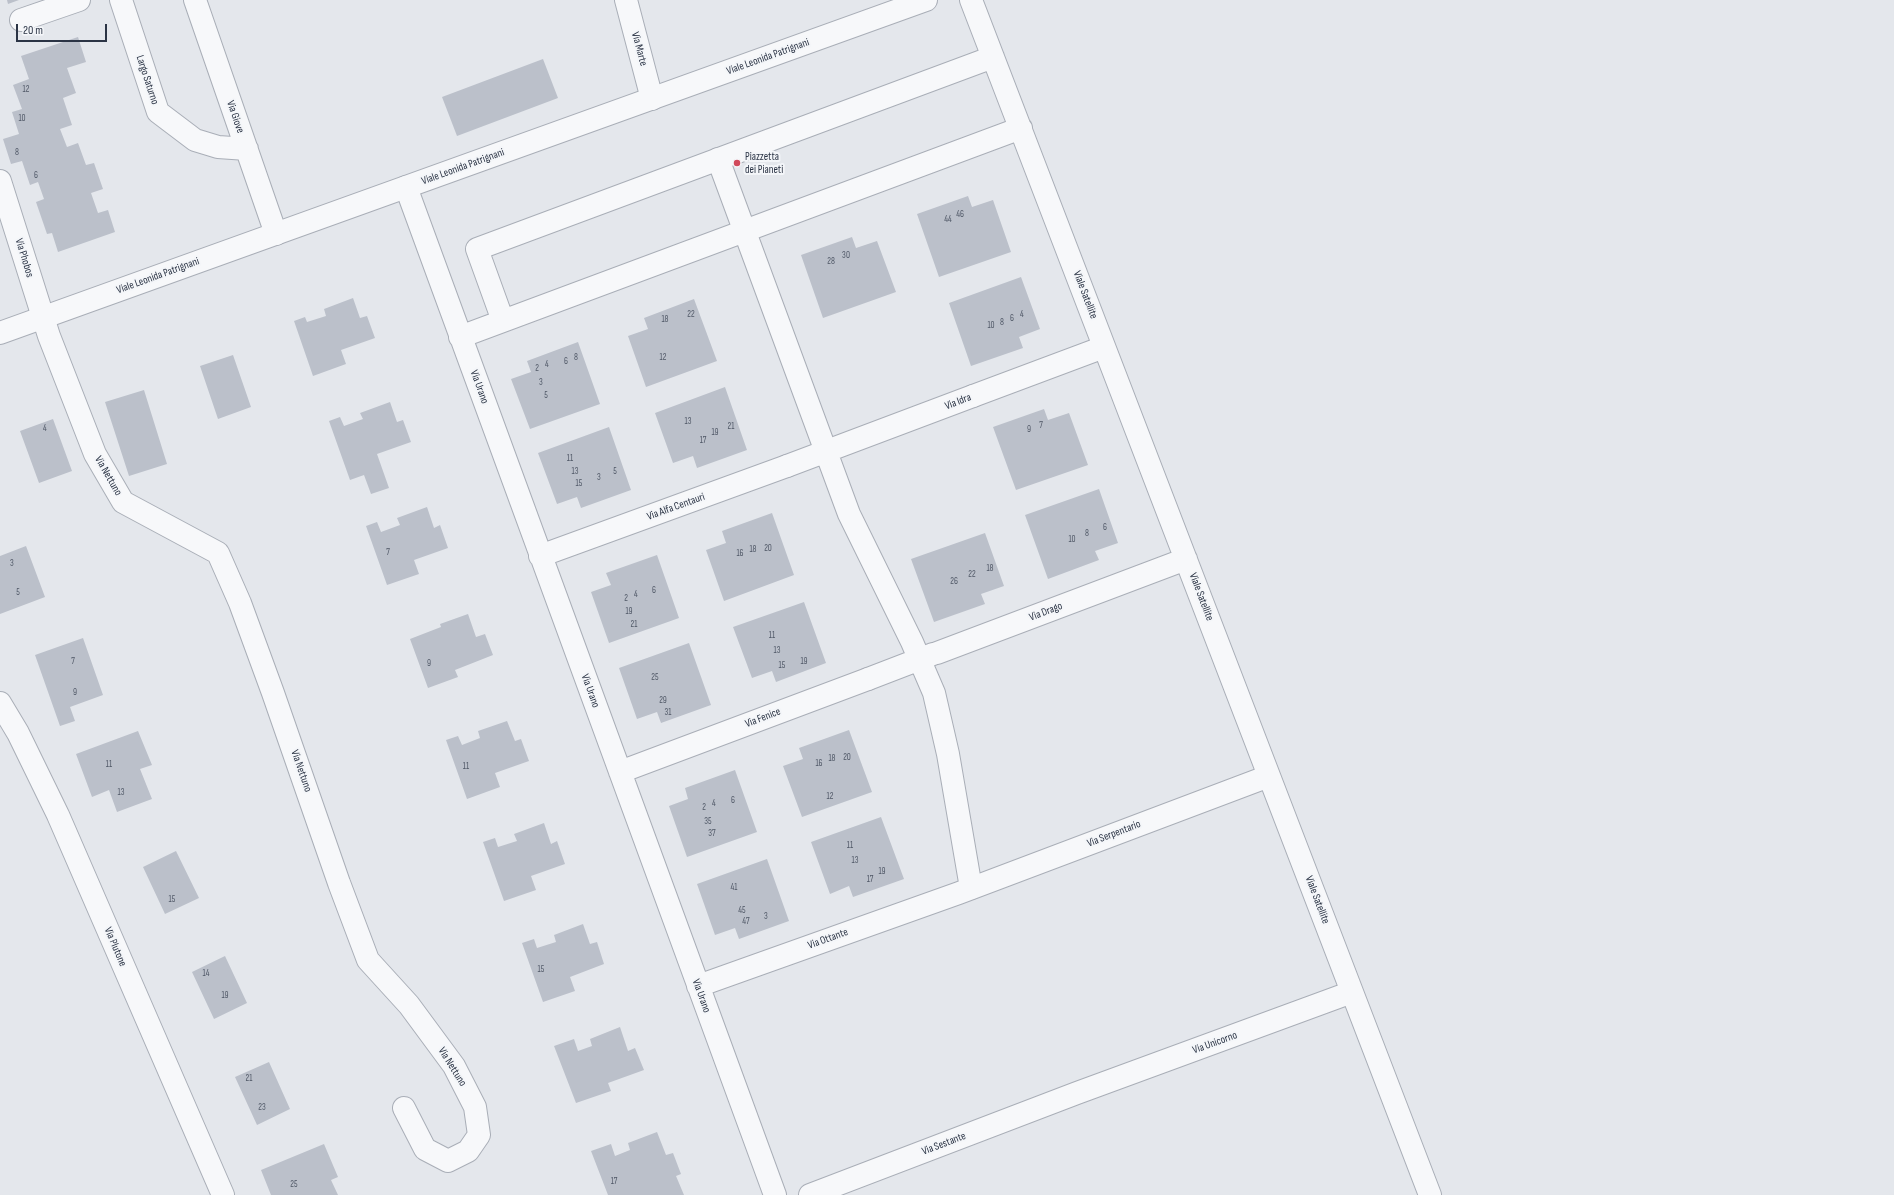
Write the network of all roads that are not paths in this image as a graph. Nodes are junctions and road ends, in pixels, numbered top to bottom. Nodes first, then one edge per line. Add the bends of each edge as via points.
1 (79, 0) edge
2 (121, 0) edge
3 (195, 0) edge
4 (626, 0) edge
5 (926, 0) edge
6 (971, 0) edge
7 (21, 20) dead end
8 (993, 57) junction
9 (652, 99) junction
10 (1021, 128) junction
11 (246, 149) junction
12 (718, 159) junction
13 (0, 181) edge
14 (406, 188) junction
15 (744, 231) junction
16 (276, 234) junction
17 (502, 321) junction
18 (46, 327) junction
19 (0, 333) edge
20 (460, 337) junction
21 (1104, 347) junction
22 (818, 455) junction
23 (540, 556) junction
24 (1186, 559) junction
25 (921, 658) junction
26 (0, 703) edge
27 (620, 772) junction
28 (1269, 776) junction
29 (965, 890) junction
30 (698, 986) junction
31 (1352, 992) junction
32 (1077, 1093) joint
33 (404, 1108) dead end
34 (223, 1195) edge
35 (775, 1195) edge
36 (810, 1195) edge
37 (1430, 1195) edge

1 - 7 street
2 - 11 street, Largo Saturno via 158,112 194,140 218,148
3 - 11 street, Via Giove
4 - 9 street, Via Marte
5 - 9 street, Viale Leonida Patrignani
6 - 8 street, Viale Satellite
8 - 10 street, Viale Satellite
8 - 12 street
9 - 14 street, Viale Leonida Patrignani
10 - 15 street
10 - 21 street, Viale Satellite
11 - 16 street, Via Giove
12 - 15 street
12 - 17 street via 477,249
13 - 18 street, Via Phobos
14 - 16 street, Viale Leonida Patrignani
14 - 20 street, Via Urano
15 - 17 street
15 - 22 street
16 - 18 street, Viale Leonida Patrignani
17 - 20 street
18 - 19 street, Viale Leonida Patrignani
18 - 33 street, Via Nettuno via 95,454 123,502 218,553 240,603 368,960 409,1005 454,1066 475,1107 479,1135 468,1151 448,1161 425,1149
20 - 23 street, Via Urano
21 - 22 street, Via Idra
21 - 24 street, Viale Satellite
22 - 23 street, Via Alfa Centauri
22 - 25 street
23 - 27 street, Via Urano
24 - 25 street, Via Drago
24 - 28 street, Viale Satellite
25 - 27 street, Via Fenice
25 - 29 street via 942,724 958,808
26 - 34 street, Via Plutone via 18,733 58,815
27 - 30 street, Via Urano
28 - 29 street, Via Serpentario
28 - 31 street, Viale Satellite
29 - 30 street, Via Ottante
30 - 35 street, Via Urano
31 - 32 street, Via Unicorno
31 - 37 street, Viale Satellite
32 - 36 street, Via Sestante

